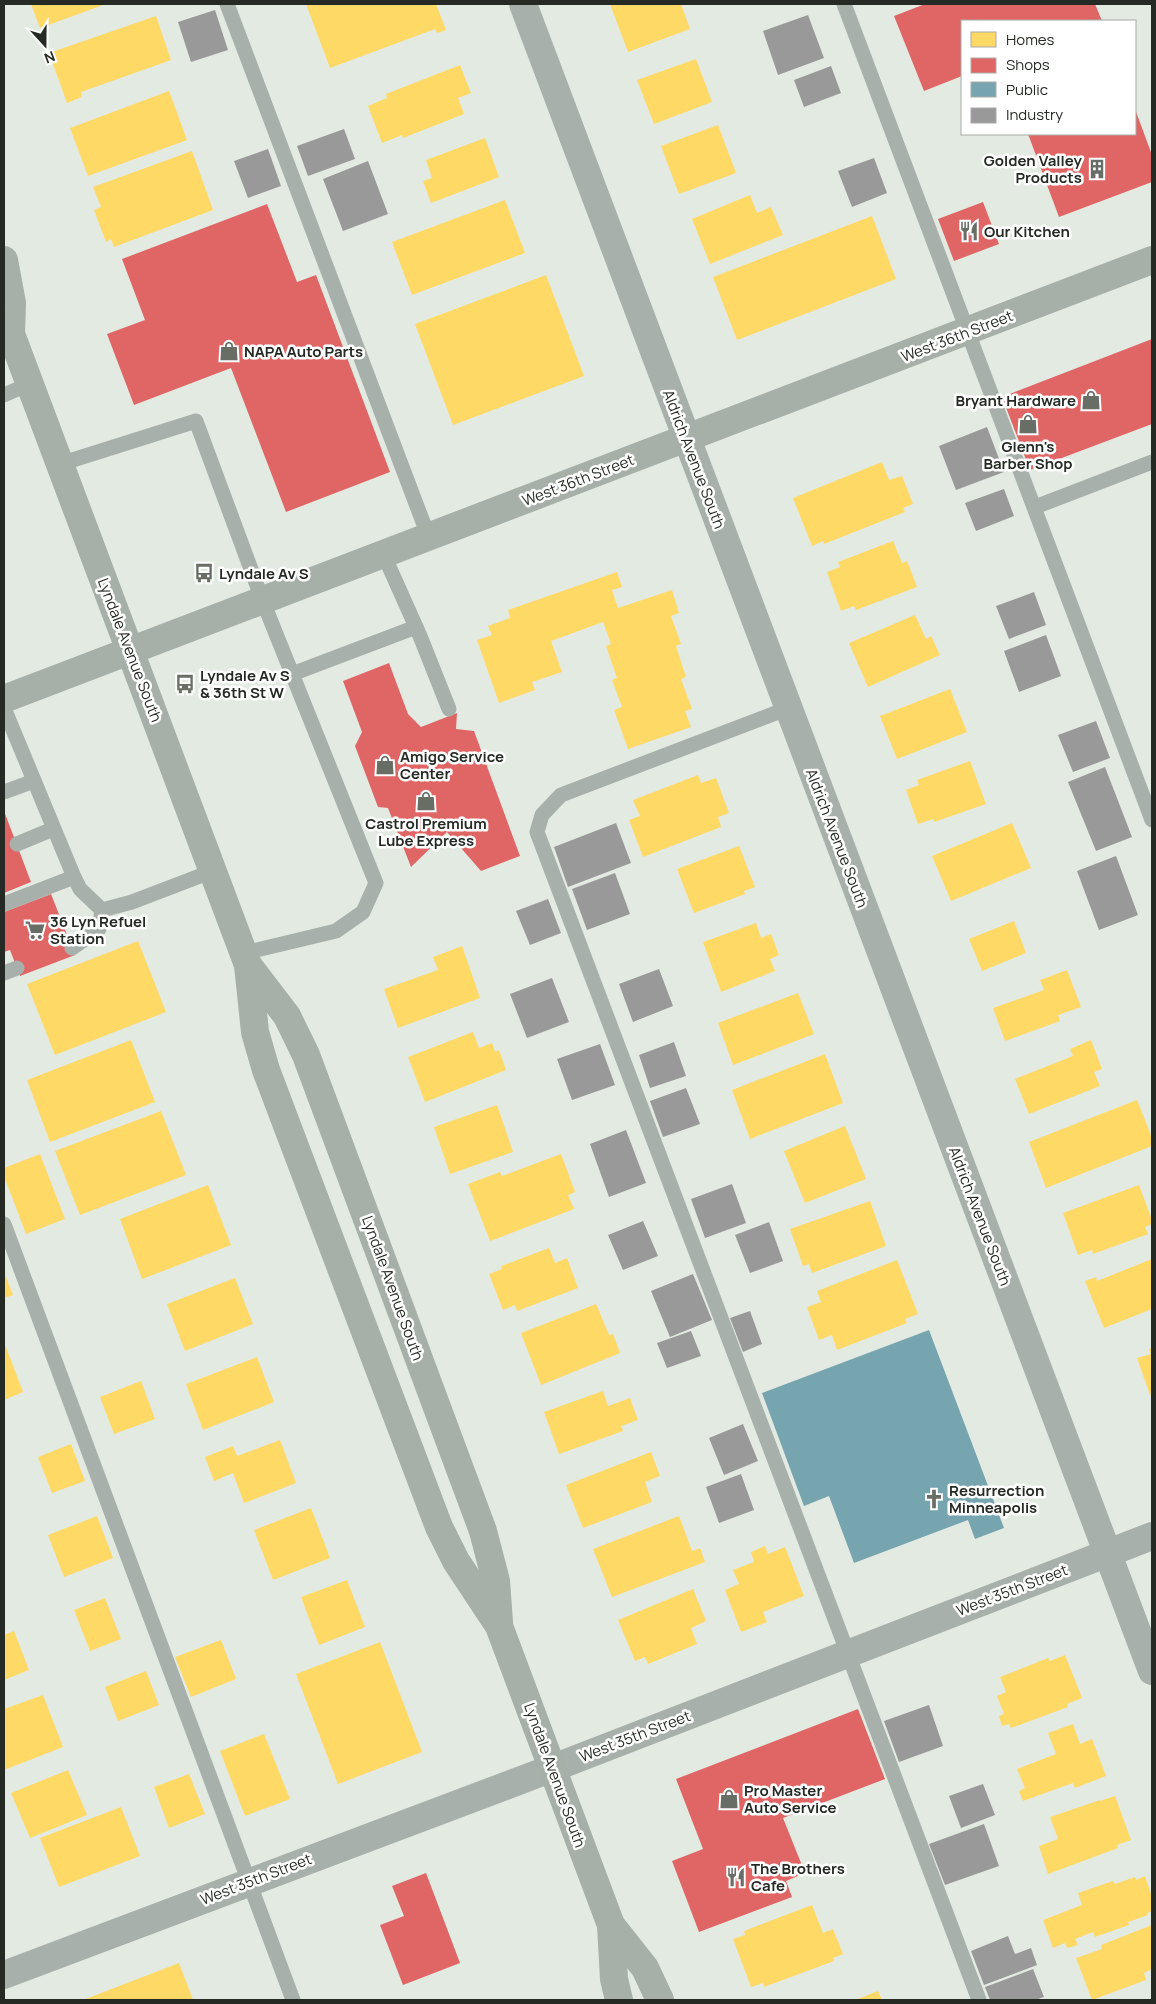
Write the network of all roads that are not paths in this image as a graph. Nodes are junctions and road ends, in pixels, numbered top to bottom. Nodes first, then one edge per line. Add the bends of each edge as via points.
1 (227, 4) edge
2 (523, 4) edge
3 (844, 4) edge
4 (4, 260) edge
5 (1152, 260) edge
6 (7, 330) edge
7 (968, 332) junction
8 (29, 384) junction
9 (4, 395) edge
10 (686, 438) junction
11 (1152, 462) edge
12 (60, 464) junction
13 (1035, 507) junction
14 (428, 538) junction
15 (383, 553) junction
16 (262, 599) junction
17 (416, 627) junction
18 (130, 650) junction
19 (292, 674) junction
20 (4, 699) edge
21 (4, 708) edge
22 (788, 708) junction
23 (449, 709) dead end
24 (34, 781) junction
25 (4, 792) edge
26 (1152, 820) edge
27 (54, 829) junction
28 (17, 844) dead end
29 (213, 871) junction
30 (74, 877) junction
31 (4, 904) edge
32 (102, 910) junction
33 (72, 948) dead end
34 (246, 959) junction
35 (4, 1224) edge
36 (1152, 1536) edge
37 (1107, 1553) junction
38 (499, 1626) junction
39 (848, 1653) junction
40 (1152, 1671) edge
41 (553, 1768) junction
42 (249, 1882) junction
43 (611, 1925) junction
44 (4, 1975) edge
45 (293, 2000) edge
46 (618, 2000) edge
47 (660, 2000) edge
48 (979, 2000) edge

1 - 14 lane
2 - 10 street, Aldrich Avenue South
3 - 7 lane
4 - 6 main road, Lyndale Avenue South via 12,303
5 - 7 main road, West 36th Street
6 - 8 main road, Lyndale Avenue South
7 - 10 main road, West 36th Street
7 - 13 lane
8 - 9 lane
8 - 12 main road, Lyndale Avenue South
10 - 14 main road, West 36th Street
10 - 22 street, Aldrich Avenue South
11 - 13 lane
12 - 16 lane via 196,421
12 - 18 main road, Lyndale Avenue South
13 - 26 lane
14 - 15 main road, West 36th Street
15 - 16 main road, West 36th Street
15 - 17 lane
16 - 18 main road, West 36th Street
16 - 19 lane
17 - 19 lane
17 - 23 lane
18 - 20 main road, West 36th Street
18 - 29 main road, Lyndale Avenue South
19 - 34 lane via 376,883 363,912 336,931
21 - 24 lane
22 - 37 street, Aldrich Avenue South
22 - 39 lane via 561,795 542,815 537,832
24 - 25 lane
24 - 27 lane
27 - 28 lane
27 - 30 lane
29 - 32 lane
29 - 34 main road, Lyndale Avenue South
30 - 31 lane
30 - 32 lane via 80,889
32 - 33 lane via 99,929
34 - 38 main road, Lyndale Avenue South via 254,1022 266,1070 439,1527 456,1561
34 - 38 main road, Lyndale Avenue South via 287,1016 306,1055 483,1531 496,1581
35 - 42 lane
36 - 37 street, West 35th Street
37 - 39 street, West 35th Street
37 - 40 street, Aldrich Avenue South
38 - 41 main road, Lyndale Avenue South
39 - 41 street, West 35th Street
39 - 48 lane
41 - 42 street, West 35th Street
41 - 43 main road, Lyndale Avenue South
42 - 44 street, West 35th Street
42 - 45 lane
43 - 46 main road, Lyndale Avenue South
43 - 47 main road, Lyndale Avenue South via 645,1968

